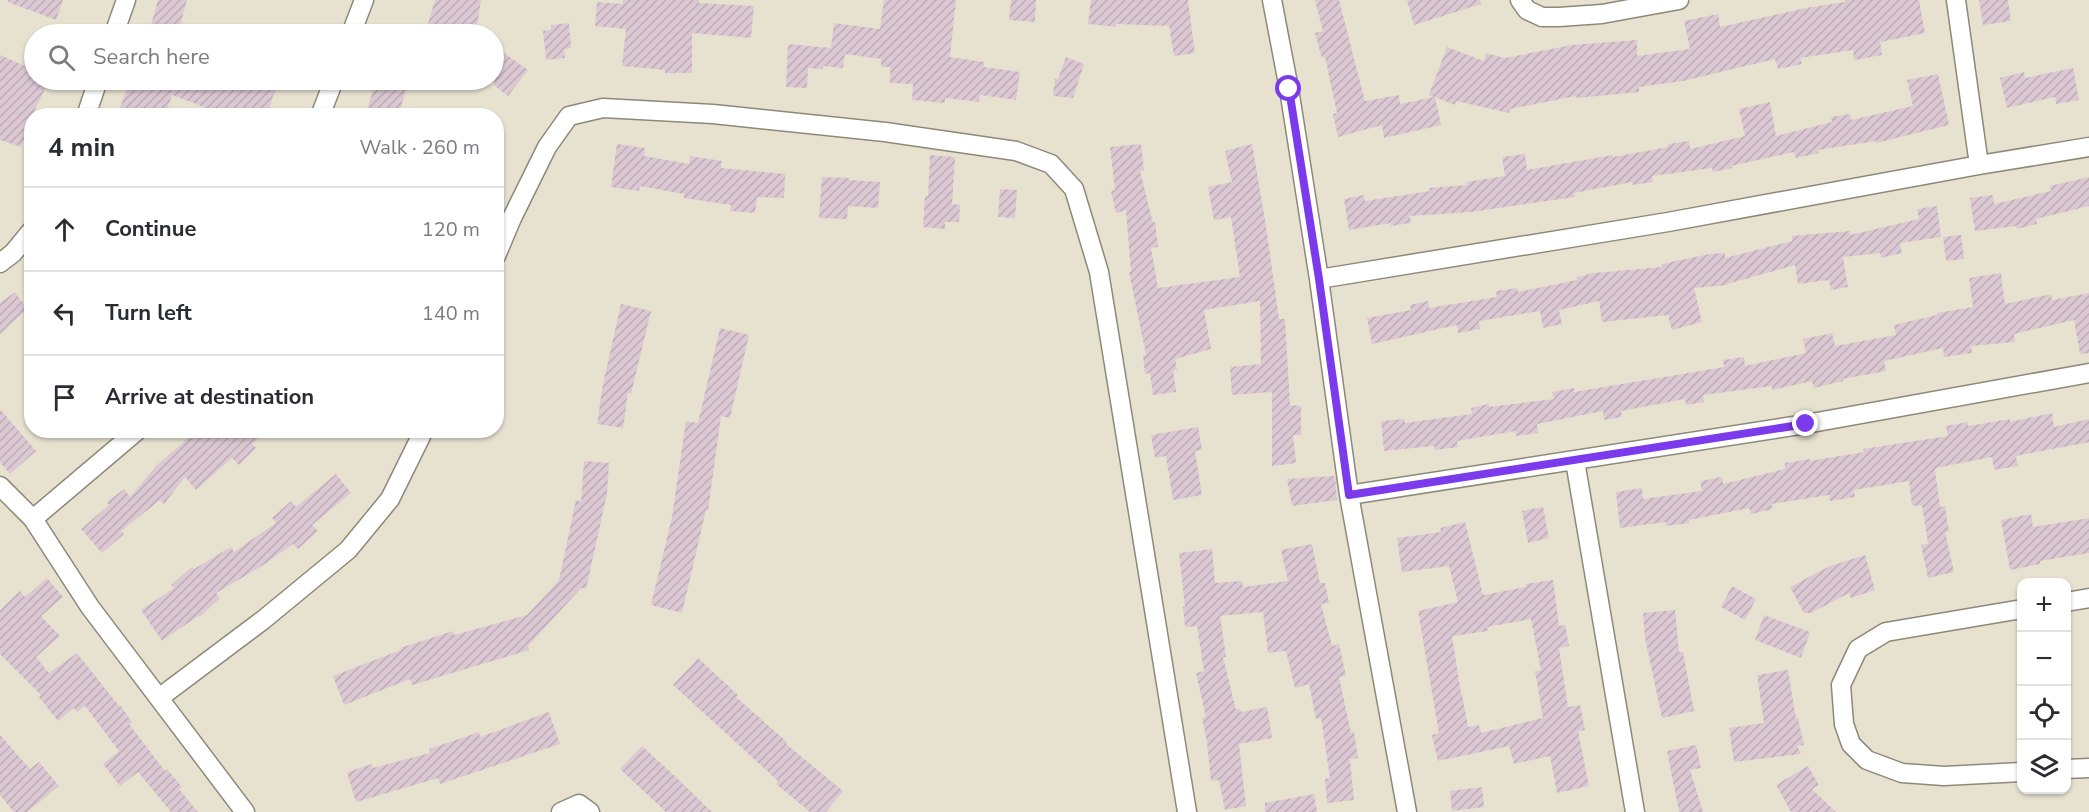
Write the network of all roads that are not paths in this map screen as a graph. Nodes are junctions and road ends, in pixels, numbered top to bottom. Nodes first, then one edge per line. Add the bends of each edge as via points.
1 (126, 0) edge
2 (364, 0) edge
3 (1272, 0) edge
4 (1520, 0) edge
5 (1679, 0) edge
6 (1956, 0) edge
7 (118, 24) edge
8 (355, 24) edge
9 (95, 90) edge
10 (330, 90) edge
11 (89, 108) edge
12 (323, 108) edge
13 (2089, 147) edge
14 (1979, 165) junction
15 (504, 237) edge
16 (24, 239) edge
17 (0, 263) edge
18 (1319, 279) junction
19 (2089, 373) edge
20 (128, 438) edge
21 (420, 438) edge
22 (1575, 461) junction
23 (0, 486) edge
24 (1349, 495) junction
25 (33, 519) junction
26 (2089, 598) edge
27 (2071, 601) edge
28 (2017, 610) edge
29 (159, 698) junction
30 (2089, 768) edge
31 (2071, 770) edge
32 (2017, 772) edge
33 (245, 812) edge
34 (561, 812) edge
35 (590, 812) edge
36 (1187, 812) edge
37 (1407, 812) edge
38 (1635, 812) edge

1 - 7 street
2 - 8 street
3 - 18 street
4 - 5 street via 1527,10 1542,17 1559,17 1602,14
6 - 14 street
9 - 11 street
10 - 12 street
13 - 14 street
14 - 18 street via 1668,222
15 - 36 street via 547,147 569,116 603,108 713,114 885,132 1016,151 1051,164 1074,189 1099,272
16 - 17 street
18 - 24 street
19 - 22 street
20 - 25 street
21 - 29 street via 390,499 348,550
22 - 24 street
22 - 38 street
23 - 25 street
24 - 37 street
25 - 29 street via 90,607
26 - 27 street
28 - 32 street via 1886,632 1858,649 1840,684 1844,724 1851,744 1867,760 1902,773 1944,776
29 - 33 street
30 - 31 street
34 - 35 street via 579,804

